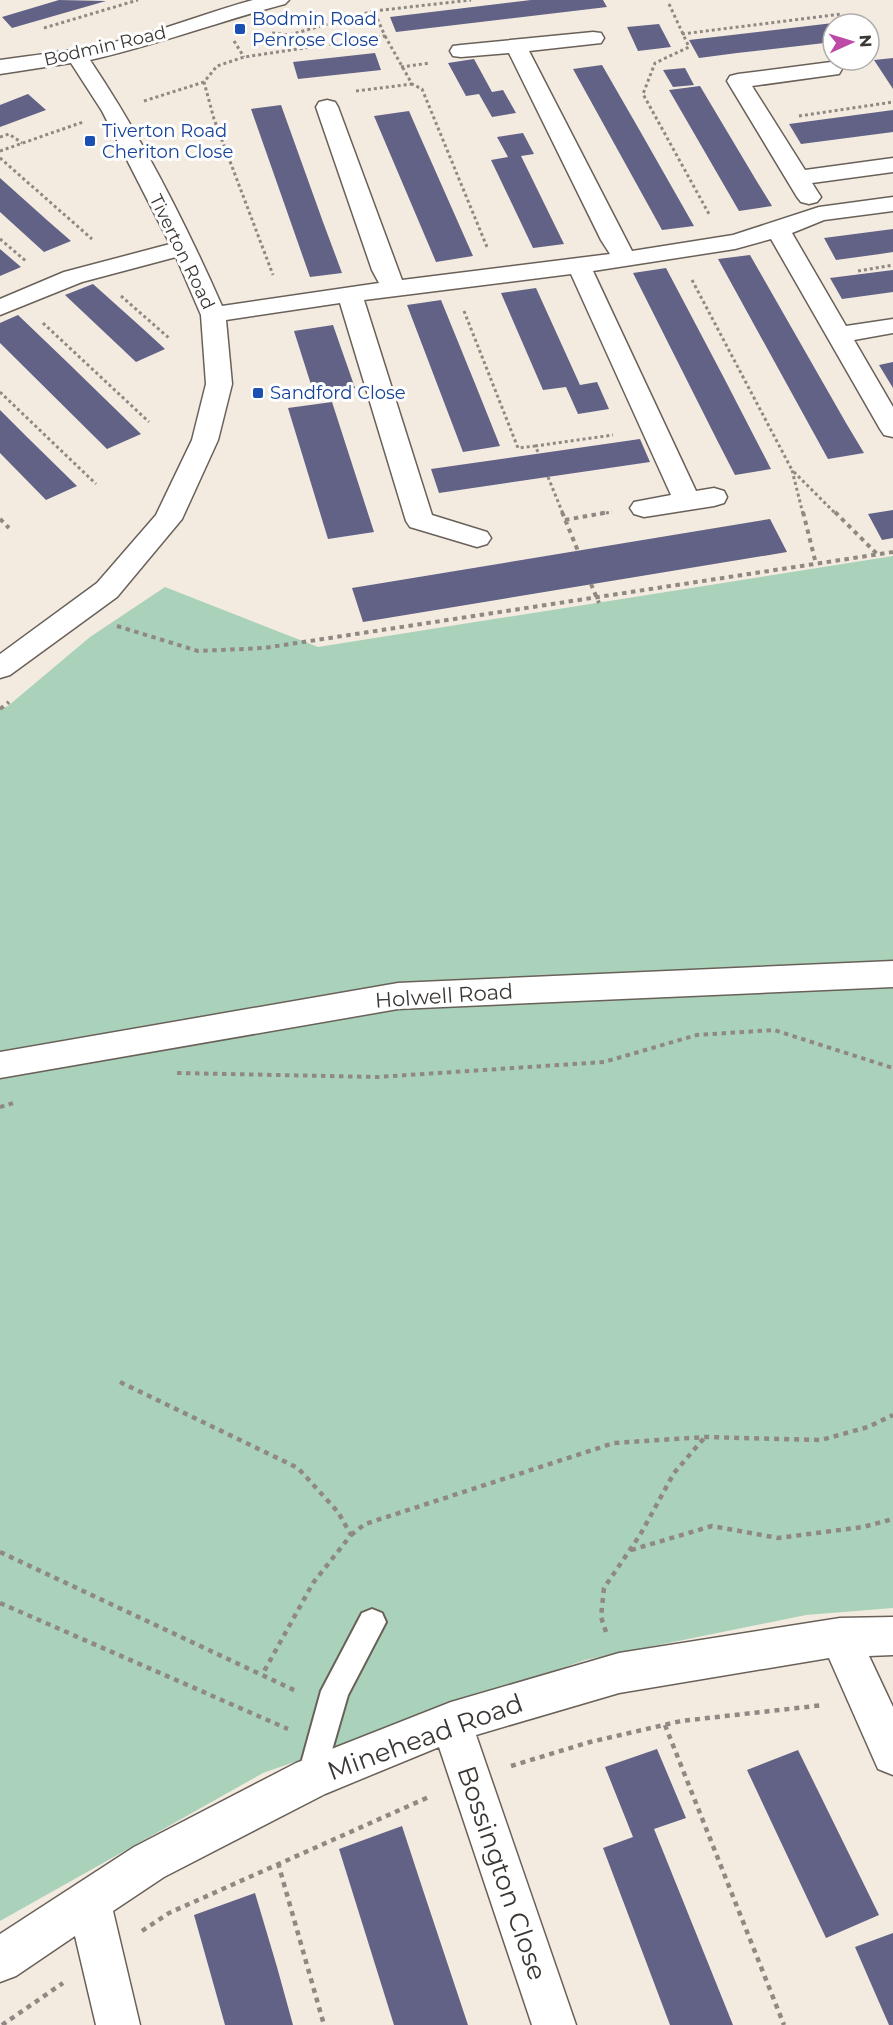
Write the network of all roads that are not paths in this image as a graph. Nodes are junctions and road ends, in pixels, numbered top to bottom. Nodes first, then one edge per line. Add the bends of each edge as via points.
1 (269, 1) edge
2 (593, 38) dead end
3 (516, 46) junction
4 (461, 51) dead end
5 (77, 56) junction
6 (0, 67) edge
7 (821, 70) edge
8 (327, 107) road end
9 (893, 165) edge
10 (798, 178) junction
11 (893, 204) edge
12 (819, 214) junction
13 (778, 230) junction
14 (184, 248) junction
15 (626, 259) junction
16 (579, 266) junction
17 (394, 289) junction
18 (350, 294) junction
19 (9, 304) edge
20 (213, 315) junction
21 (893, 326) edge
22 (838, 335) junction
23 (893, 429) edge
24 (714, 497) dead end
25 (687, 500) junction
26 (644, 508) road end
27 (477, 538) dead end
28 (0, 668) edge
29 (893, 974) edge
30 (0, 1065) edge
31 (372, 1622) dead end
32 (893, 1635) edge
33 (840, 1637) junction
34 (451, 1722) junction
35 (893, 1754) edge
36 (315, 1760) junction
37 (89, 1901) junction
38 (0, 1960) edge
39 (118, 2025) edge
40 (554, 2025) edge

1 - 5 street, Bodmin Road via 137,43
2 - 3 street
3 - 4 street
3 - 15 street
5 - 6 street, Bodmin Road
5 - 14 street, Tiverton Road via 113,111
7 - 10 street via 738,81
8 - 17 street
9 - 10 street
10 - 12 street
11 - 12 street
12 - 13 street
13 - 15 street via 726,243
13 - 22 street
14 - 19 street via 73,277
14 - 20 street, Tiverton Road
15 - 16 street
16 - 17 street
16 - 25 street
17 - 18 street
18 - 20 street
18 - 27 street via 420,521
20 - 28 street, Tiverton Road via 219,384 205,440 168,519 107,591
21 - 22 street
22 - 23 street
24 - 25 street
25 - 26 street
29 - 30 street, Holwell Road via 398,996
31 - 36 lane via 335,1691
32 - 33 street, Minehead Road
33 - 34 street, Minehead Road via 619,1673
33 - 35 street
34 - 36 street, Minehead Road
34 - 40 street, Bossington Close
36 - 37 street, Minehead Road
37 - 38 street, Minehead Road
37 - 39 street

